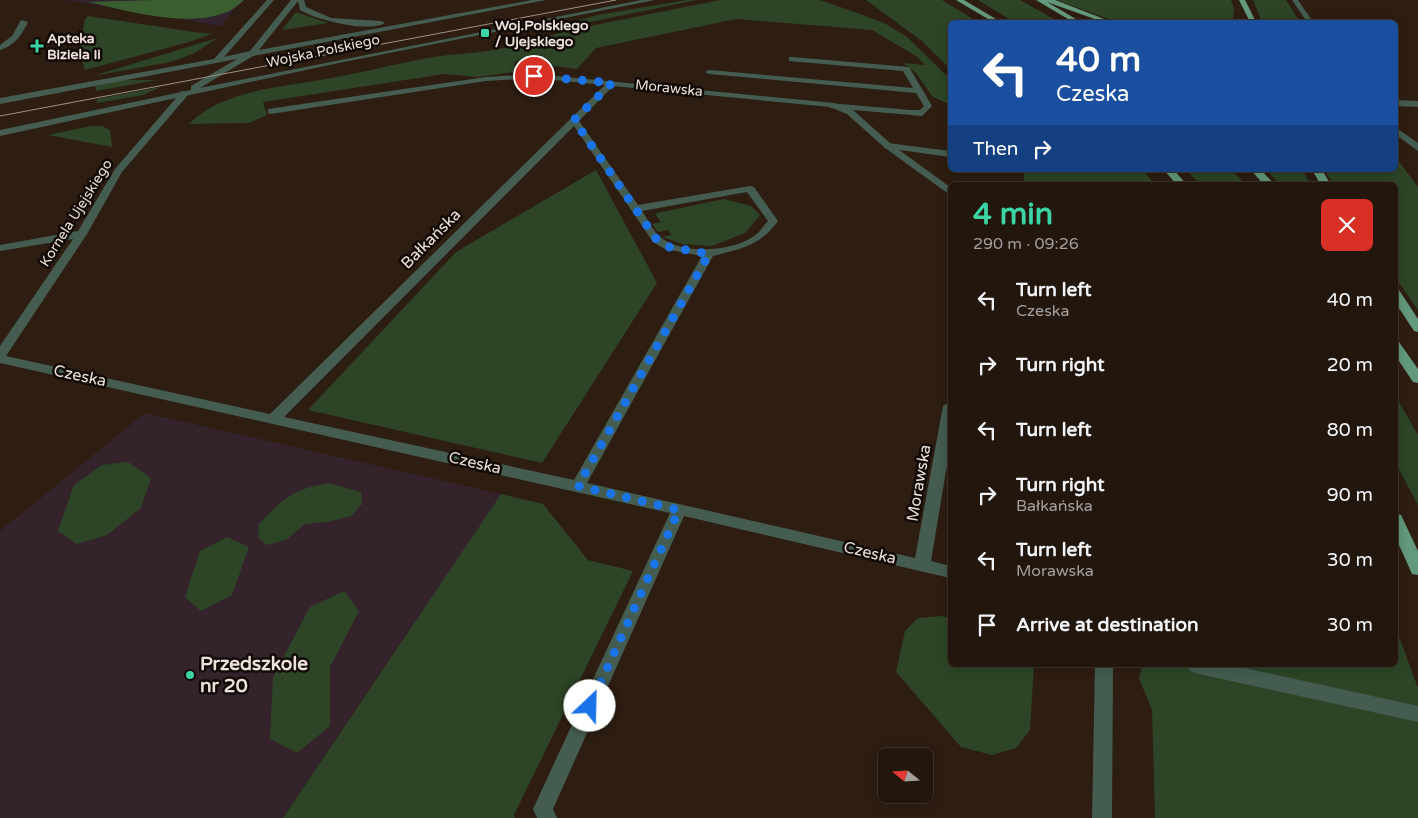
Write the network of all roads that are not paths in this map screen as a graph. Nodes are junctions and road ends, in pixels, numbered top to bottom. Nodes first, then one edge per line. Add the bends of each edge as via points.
1 (271, 0) edge
2 (295, 0) edge
3 (301, 0) edge
4 (543, 0) edge
5 (652, 0) edge
6 (959, 0) edge
7 (1039, 0) edge
8 (1049, 0) edge
9 (1242, 0) edge
10 (1295, 0) edge
11 (447, 17) junction
12 (994, 20) edge
13 (1074, 20) edge
14 (1103, 20) edge
15 (1251, 20) edge
16 (1309, 20) edge
17 (24, 22) dead end
18 (0, 48) edge
19 (253, 53) junction
20 (218, 59) junction
21 (792, 59) dead end
22 (709, 72) dead end
23 (612, 83) junction
24 (919, 91) junction
25 (185, 94) junction
26 (0, 100) edge
27 (1398, 103) edge
28 (1418, 104) edge
29 (831, 105) junction
30 (271, 111) dead end
31 (574, 120) junction
32 (1398, 132) edge
33 (0, 134) edge
34 (888, 146) junction
35 (1418, 148) edge
36 (948, 154) edge
37 (1171, 172) edge
38 (1258, 172) edge
39 (1179, 182) edge
40 (1267, 182) edge
41 (948, 191) edge
42 (636, 209) junction
43 (82, 234) junction
44 (0, 248) edge
45 (709, 254) junction
46 (1398, 298) edge
47 (1418, 328) edge
48 (1398, 349) edge
49 (0, 357) edge
50 (1418, 379) edge
51 (948, 417) edge
52 (274, 418) junction
53 (578, 486) junction
54 (679, 510) junction
55 (1398, 526) edge
56 (922, 566) junction
57 (1418, 569) edge
58 (948, 572) edge
59 (1104, 667) edge
60 (1205, 667) edge
61 (1418, 714) edge
62 (547, 818) edge
63 (1102, 818) edge

1 - 20 street, Kornela Ujejskiego
2 - 19 street, Kornela Ujejskiego
3 - 11 street via 308,12 335,20 378,23
4 - 11 street, Wojska Polskiego
5 - 25 street, Wojska Polskiego
6 - 12 main road
7 - 13 main road
8 - 14 main road
9 - 15 main road via 1244,13
10 - 16 street
11 - 19 street, Wojska Polskiego
17 - 18 street via 18,34
19 - 20 street, Wojska Polskiego
19 - 25 street, Kornela Ujejskiego
20 - 25 street, Kornela Ujejskiego
20 - 26 street, Wojska Polskiego
21 - 24 street via 906,70
22 - 24 street
23 - 29 street, Morawska
23 - 30 street, Morawska via 508,76
23 - 31 street, Bałkańska
24 - 29 street via 928,106 922,113
25 - 33 street, Wojska Polskiego
25 - 43 street, Kornela Ujejskiego via 118,171
27 - 28 street
29 - 34 street, Morawska via 850,112
31 - 42 street
31 - 52 street, Bałkańska
32 - 35 street
34 - 36 street
34 - 41 street, Morawska
37 - 39 main road
38 - 40 main road
42 - 45 street via 657,240 669,247
42 - 45 street via 750,189 773,221 761,236
43 - 44 street
43 - 49 street, Kornela Ujejskiego
45 - 53 street
46 - 47 main road
48 - 50 main road
49 - 52 street, Czeska
51 - 56 street, Morawska
52 - 53 street, Czeska
53 - 54 street, Czeska
54 - 56 street, Czeska
54 - 62 street via 543,809
55 - 57 main road
56 - 58 street, Czeska
59 - 63 street
60 - 61 street

